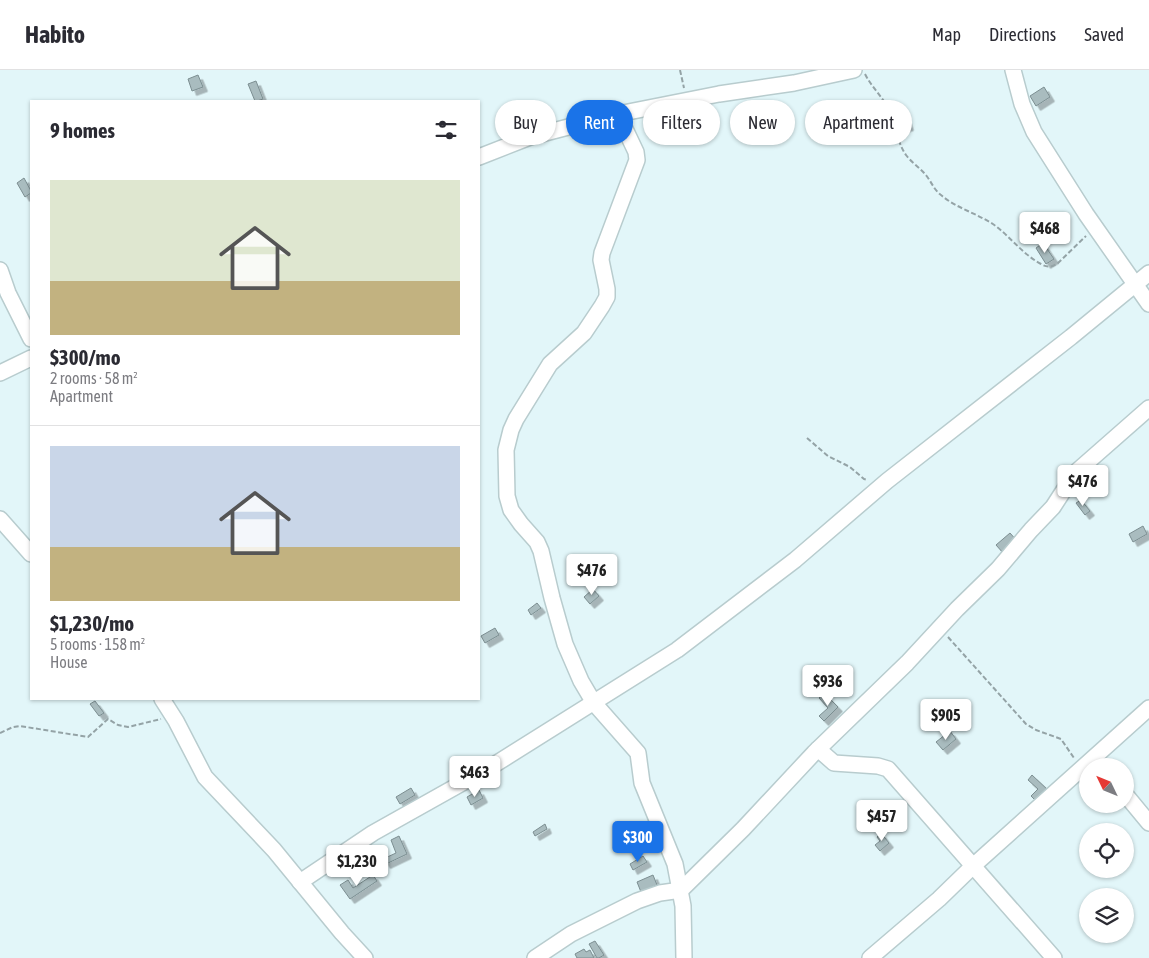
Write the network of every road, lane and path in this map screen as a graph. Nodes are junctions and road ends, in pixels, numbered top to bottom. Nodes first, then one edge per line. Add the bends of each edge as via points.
1 (680, 70) edge
2 (854, 70) edge
3 (863, 70) edge
4 (1013, 70) edge
5 (686, 100) joint
6 (566, 128) edge
7 (633, 145) edge
8 (480, 157) edge
9 (1095, 228) junction
10 (0, 270) edge
11 (1149, 273) edge
12 (1135, 284) junction
13 (4, 294) edge
14 (1149, 304) edge
15 (30, 336) edge
16 (30, 358) edge
17 (0, 373) edge
18 (1149, 408) edge
19 (807, 438) dead end
20 (886, 482) junction
21 (0, 519) edge
22 (30, 553) edge
23 (940, 628) junction
24 (163, 700) edge
25 (594, 702) junction
26 (1149, 708) edge
27 (173, 716) junction
28 (0, 733) edge
29 (818, 749) junction
30 (1102, 758) edge
31 (1079, 764) edge
32 (1079, 773) edge
33 (1134, 805) edge
34 (1149, 823) edge
35 (973, 866) junction
36 (300, 882) junction
37 (681, 890) junction
38 (365, 958) edge
39 (535, 958) edge
40 (684, 958) edge
41 (870, 958) edge
42 (1054, 958) edge

1 - 5 path
2 - 5 street
3 - 9 path via 870,86 890,111 900,145 939,194 998,227 1041,264 1054,266
4 - 9 street via 1034,132
6 - 8 street via 530,137
7 - 25 street via 637,160 602,253 607,297 584,333 550,364 516,418 506,450 507,496 511,510 541,551 565,644
9 - 12 street
10 - 13 street
11 - 12 street
12 - 14 street
12 - 20 street
13 - 15 street
16 - 17 street
18 - 23 street via 1075,473 1053,507
19 - 20 path via 864,479
20 - 25 street via 795,560 715,621
21 - 22 street
23 - 29 street
23 - 31 path via 1026,724 1060,739
24 - 27 street
25 - 36 street via 489,768 373,833
25 - 37 street via 638,753 642,783 676,864
26 - 30 street
27 - 28 path via 128,727 108,720 88,737 20,726
27 - 36 street via 205,777
29 - 35 street via 834,763 888,769
29 - 37 street
32 - 35 street
33 - 34 street
35 - 41 street
35 - 42 street
36 - 38 street
37 - 39 street via 637,901 571,934
37 - 40 street

